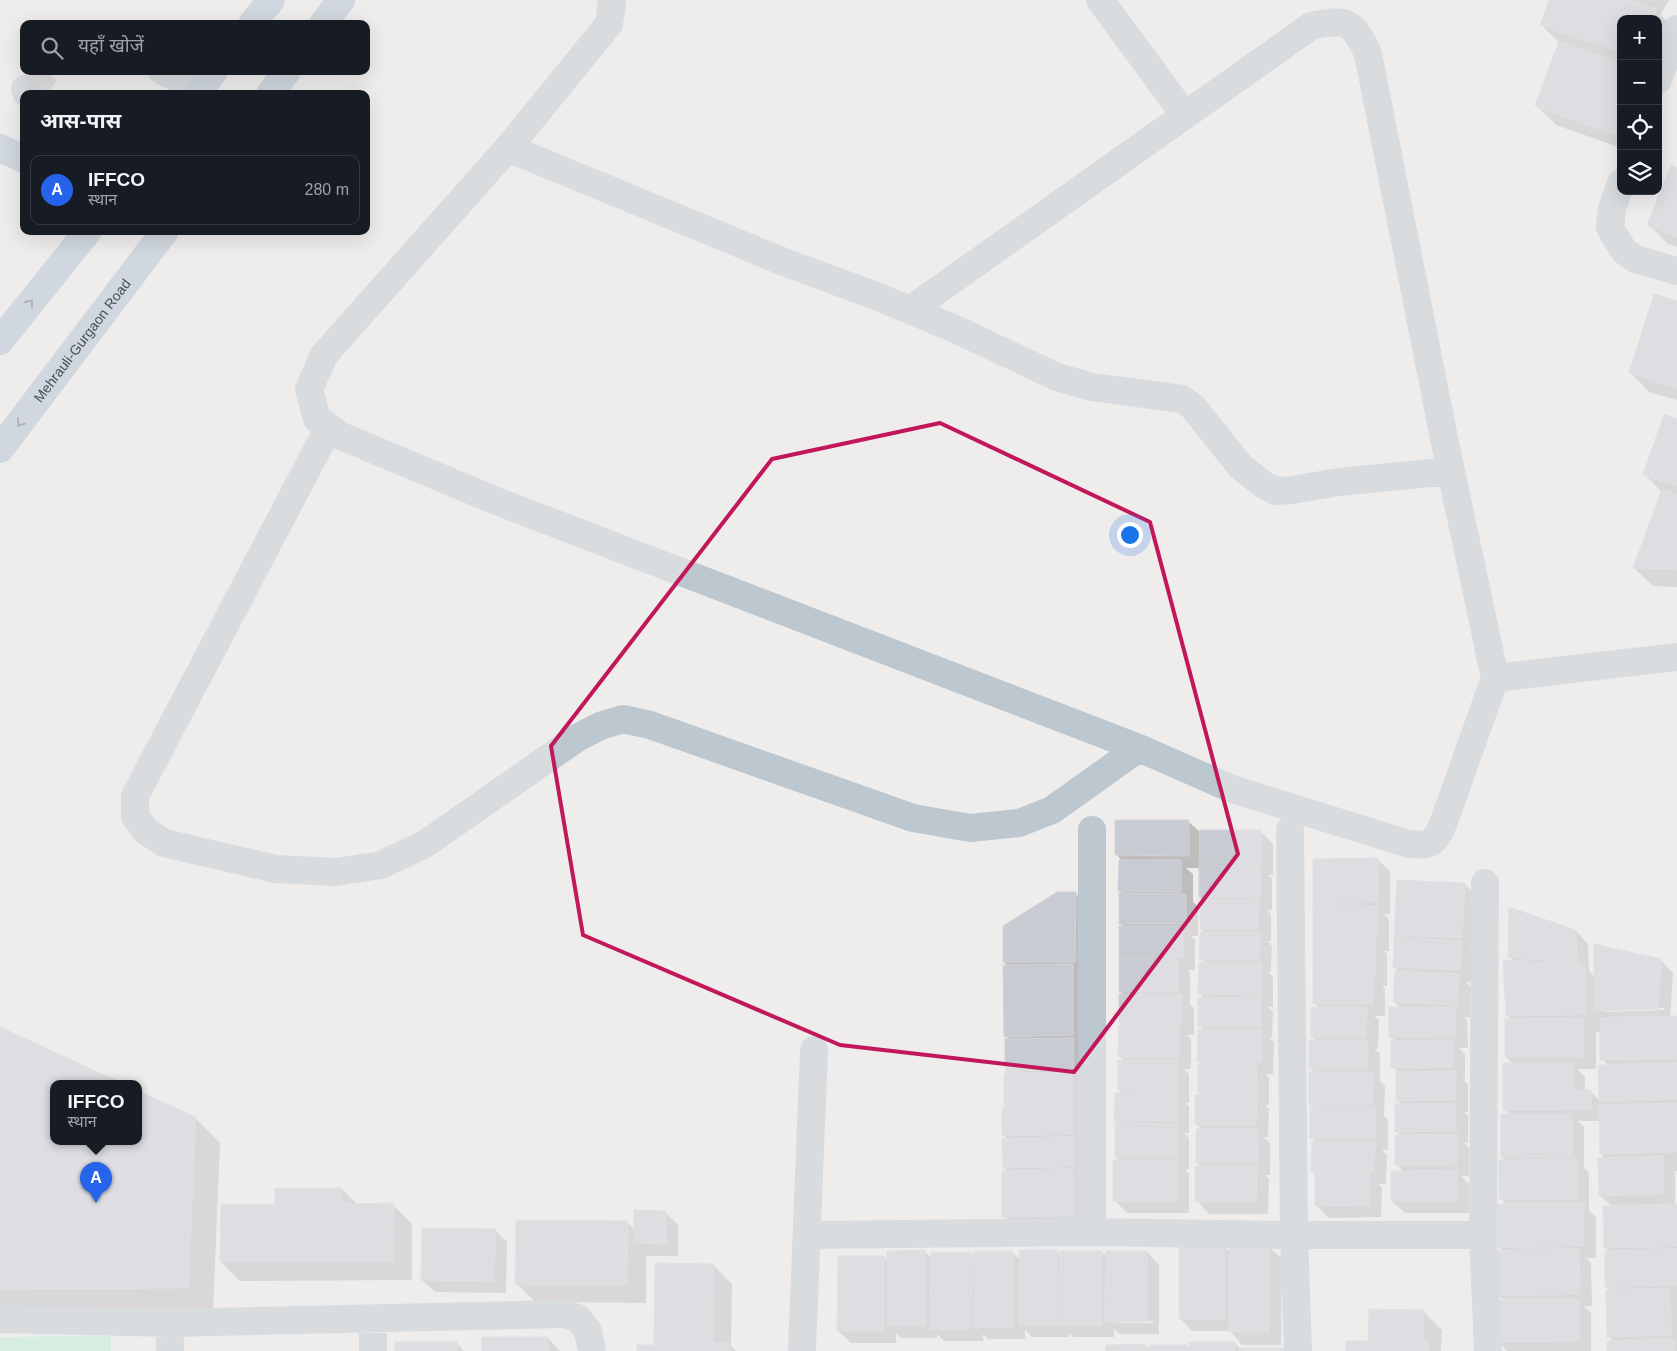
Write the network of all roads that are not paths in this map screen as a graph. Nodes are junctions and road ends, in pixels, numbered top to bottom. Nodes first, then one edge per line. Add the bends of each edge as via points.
1 (271, 0) edge
2 (341, 0) edge
3 (611, 0) edge
4 (1100, 0) edge
5 (1350, 0) edge
6 (255, 20) edge
7 (326, 20) edge
8 (1677, 29) edge
9 (1359, 34) junction
10 (1662, 69) edge
11 (175, 75) edge
12 (284, 75) edge
13 (204, 84) edge
14 (273, 90) edge
15 (1184, 114) junction
16 (0, 148) edge
17 (508, 148) junction
18 (20, 157) edge
19 (1617, 194) edge
20 (85, 235) edge
21 (163, 235) edge
22 (1677, 271) edge
23 (910, 310) junction
24 (0, 341) edge
25 (329, 428) junction
26 (0, 449) edge
27 (1451, 471) junction
28 (1677, 657) edge
29 (1495, 678) junction
30 (1139, 748) junction
31 (1092, 830) dead end
32 (1290, 830) dead end
33 (1484, 883) dead end
34 (814, 1050) dead end
35 (1092, 1232) junction
36 (807, 1235) junction
37 (1294, 1235) junction
38 (1483, 1235) junction
39 (0, 1319) edge
40 (372, 1319) junction
41 (170, 1323) junction
42 (170, 1351) edge
43 (373, 1351) edge
44 (592, 1351) edge
45 (802, 1351) edge
46 (1298, 1351) edge
47 (1488, 1351) edge

1 - 6 main road
2 - 7 main road
3 - 17 street via 608,24
4 - 15 street
5 - 9 street
8 - 10 street
9 - 15 street via 1346,23 1332,21 1311,26
9 - 27 street via 1368,54
11 - 13 street
12 - 14 main road
15 - 23 street
16 - 18 main road
17 - 23 street via 784,262
17 - 25 street via 324,355 309,389 317,419
19 - 22 street via 1610,228 1624,251 1635,259
24 -> 20 main road
21 -> 26 main road, Mehrauli-Gurgaon Road
23 - 27 street via 1057,376 1092,387 1182,399 1194,407 1241,467 1264,486 1276,491
25 - 30 street via 341,436 494,500
25 - 30 street via 135,796 136,816 146,831 164,843 276,869 336,872 381,865 425,844 577,738 623,719 650,725 913,818 970,828 1019,823 1052,810
27 - 29 street
28 - 29 street
29 - 30 street via 1443,824 1436,838 1425,846 1409,844 1232,788
31 - 35 street
32 - 37 street
33 - 38 street
34 - 36 street
35 - 36 street
35 - 37 street
36 - 45 street
37 - 38 street
37 - 46 street
38 - 47 street
39 - 41 street
40 - 41 street
40 - 43 street
40 - 44 street via 564,1314 578,1318 588,1331
41 - 42 street

